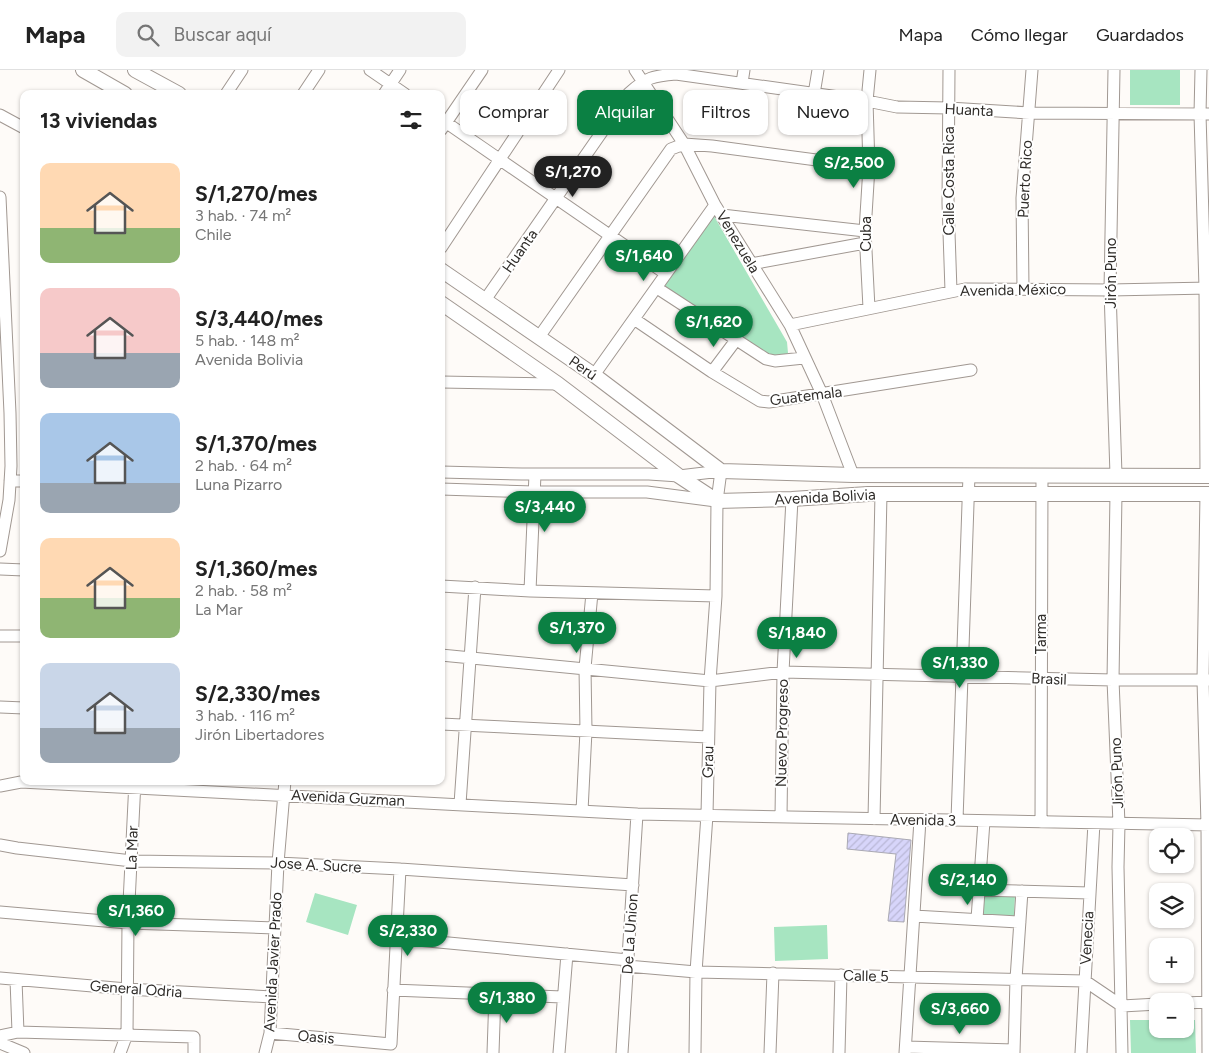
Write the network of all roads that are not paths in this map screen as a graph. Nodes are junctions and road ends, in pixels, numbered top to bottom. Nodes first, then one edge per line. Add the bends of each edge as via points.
1 (84, 70) edge
2 (136, 70) edge
3 (242, 70) edge
4 (319, 70) edge
5 (370, 70) edge
6 (400, 70) edge
7 (482, 70) edge
8 (559, 70) edge
9 (635, 70) edge
10 (744, 70) edge
11 (818, 70) edge
12 (870, 70) edge
13 (949, 70) edge
14 (1032, 70) edge
15 (1114, 70) edge
16 (1201, 70) edge
17 (676, 72) edge
18 (643, 80) junction
19 (742, 83) junction
20 (387, 89) edge
21 (118, 90) edge
22 (172, 90) edge
23 (229, 90) edge
24 (306, 90) edge
25 (788, 90) edge
26 (815, 90) edge
27 (868, 91) edge
28 (868, 101) edge
29 (949, 108) junction
30 (1112, 113) junction
31 (1030, 114) junction
32 (1204, 114) edge
33 (0, 115) edge
34 (445, 121) edge
35 (445, 125) edge
36 (20, 126) edge
37 (868, 135) edge
38 (684, 144) junction
39 (501, 160) junction
40 (868, 167) junction
41 (0, 197) edge
42 (556, 199) junction
43 (715, 205) junction
44 (722, 215) junction
45 (1, 223) edge
46 (610, 235) junction
47 (865, 237) junction
48 (445, 242) edge
49 (751, 264) junction
50 (445, 273) edge
51 (666, 274) junction
52 (657, 288) junction
53 (1207, 288) edge
54 (1023, 289) junction
55 (1110, 290) junction
56 (951, 292) junction
57 (485, 300) junction
58 (445, 306) edge
59 (869, 308) junction
60 (634, 319) junction
61 (790, 326) junction
62 (539, 337) junction
63 (736, 340) junction
64 (804, 358) junction
65 (971, 370) dead end
66 (712, 372) junction
67 (594, 374) junction
68 (445, 382) edge
69 (558, 384) junction
70 (822, 394) junction
71 (5, 413) edge
72 (11, 466) junction
73 (20, 467) edge
74 (721, 471) junction
75 (445, 472) edge
76 (535, 474) junction
77 (853, 475) junction
78 (969, 475) junction
79 (1042, 475) junction
80 (679, 476) junction
81 (1116, 476) junction
82 (1208, 476) edge
83 (10, 481) junction
84 (20, 481) edge
85 (445, 489) edge
86 (534, 492) junction
87 (968, 493) junction
88 (881, 494) junction
89 (1041, 494) junction
90 (1116, 494) junction
91 (1207, 494) edge
92 (792, 499) junction
93 (4, 500) edge
94 (717, 501) junction
95 (0, 551) edge
96 (0, 569) edge
97 (20, 570) edge
98 (445, 586) edge
99 (475, 587) junction
100 (530, 591) junction
101 (592, 593) junction
102 (716, 596) junction
103 (0, 636) edge
104 (20, 636) edge
105 (445, 655) edge
106 (470, 657) junction
107 (585, 668) junction
108 (783, 672) junction
109 (877, 674) junction
110 (962, 676) junction
111 (1041, 678) junction
112 (1113, 680) junction
113 (1206, 680) edge
114 (710, 681) junction
115 (0, 707) edge
116 (20, 708) edge
117 (445, 724) edge
118 (465, 726) junction
119 (586, 732) junction
120 (708, 737) junction
121 (20, 782) edge
122 (135, 785) edge
123 (149, 785) edge
124 (285, 785) edge
125 (0, 786) edge
126 (284, 795) junction
127 (460, 804) junction
128 (582, 811) junction
129 (637, 814) junction
130 (707, 815) junction
131 (780, 817) junction
132 (874, 819) junction
133 (920, 820) junction
134 (957, 820) junction
135 (984, 821) junction
136 (1041, 822) junction
137 (1094, 823) junction
138 (1119, 824) junction
139 (1208, 825) edge
140 (0, 844) edge
141 (132, 861) junction
142 (278, 863) junction
143 (400, 869) junction
144 (633, 885) junction
145 (978, 890) junction
146 (1022, 891) junction
147 (1090, 893) junction
148 (0, 912) edge
149 (914, 916) junction
150 (977, 919) junction
151 (1020, 922) junction
152 (128, 923) junction
153 (275, 928) junction
154 (396, 938) junction
155 (567, 954) junction
156 (628, 963) junction
157 (696, 972) junction
158 (773, 973) junction
159 (842, 975) junction
160 (910, 977) junction
161 (0, 978) edge
162 (1016, 979) junction
163 (16, 980) junction
164 (1085, 981) junction
165 (127, 989) junction
166 (393, 990) junction
167 (495, 994) junction
168 (272, 997) junction
169 (562, 997) junction
170 (1208, 1002) edge
171 (1194, 1003) edge
172 (1149, 1004) edge
173 (1122, 1006) junction
174 (18, 1032) junction
175 (270, 1033) junction
176 (127, 1034) junction
177 (0, 1036) edge
178 (0, 1043) edge
179 (906, 1050) edge
180 (972, 1051) edge
181 (1014, 1051) edge
182 (24, 1053) edge
183 (120, 1053) edge
184 (194, 1053) edge
185 (265, 1053) edge
186 (493, 1053) edge
187 (559, 1053) edge
188 (622, 1053) edge
189 (694, 1053) edge
190 (770, 1053) edge
191 (838, 1053) edge
192 (1081, 1053) edge
193 (1122, 1053) edge
194 (1208, 1053) edge

1 - 21 main road
2 - 22 main road
3 - 23 street
4 - 24 street
5 - 20 street
6 - 20 street
7 - 34 street
8 - 39 street
9 - 18 street, Venezuela
10 - 19 street
11 - 26 street
12 - 27 street, Cuba
13 - 29 street, Calle Costa Rica
14 - 31 street, Puerto Rico
15 - 30 street, Jirón Puno
16 - 32 street
17 - 18 street, Huanta
17 - 19 street, Huanta
18 - 38 street, Venezuela
18 - 42 street, Huanta via 629,93
19 - 25 street, Huanta
28 - 29 street, Huanta via 897,107
29 - 31 street, Huanta
29 - 56 street, Calle Costa Rica
30 - 31 street, Huanta
30 - 32 street, Huanta
30 - 55 street, Jirón Puno
31 - 54 street, Puerto Rico via 1022,198
32 - 53 street
33 - 36 street
35 - 39 street
37 - 40 street, Cuba
38 - 40 street
38 - 43 street, Venezuela
38 - 46 street via 671,149
39 - 42 street
39 - 48 street
40 - 47 street, Cuba
41 - 45 street
42 - 46 street
42 - 57 street, Huanta
43 - 44 street, Venezuela
43 - 51 street
44 - 47 street
44 - 49 street, Venezuela
45 - 71 street
46 - 51 street
46 - 62 street
47 - 49 street
47 - 59 street, Cuba
49 - 61 street, Venezuela
50 - 57 main road, Perú
51 - 52 street
52 - 60 street
52 - 63 street
53 - 55 street, Avenida México
53 - 82 street
54 - 55 street, Avenida México
54 - 56 street, Avenida México
55 - 81 street, Jirón Puno
56 - 59 street, Avenida México
57 - 62 main road, Perú
58 - 69 main road, Perú
59 - 61 street, Avenida México
60 - 66 street, Guatemala
60 - 67 street
61 - 64 street, Venezuela
62 - 67 main road, Perú
63 - 64 street via 770,360
63 - 66 street
64 - 70 street, Venezuela
65 - 70 street, Guatemala
66 - 70 street, Guatemala via 760,401
67 - 74 main road, Perú
68 - 69 street
69 - 80 main road, Perú
70 - 77 street, Venezuela
71 - 72 street
72 - 73 street
72 - 83 street
74 - 77 main road, Avenida Bolivia
74 - 80 street, Avenida Bolivia
74 - 94 street, Grau
75 - 76 street, Avenida Bolivia
76 - 80 street, Avenida Bolivia
76 - 86 street
77 - 78 main road, Avenida Bolivia
78 - 79 main road, Avenida Bolivia
78 - 87 street
79 - 81 main road, Avenida Bolivia
79 - 89 street, Tarma
80 - 94 main road, Perú
81 - 82 main road, Avenida Bolivia
83 - 84 street
83 - 93 street
85 - 86 street, Avenida Bolivia
86 - 94 street, Avenida Bolivia via 646,492
86 - 100 street
87 - 88 main road, Avenida Bolivia
87 - 89 main road, Avenida Bolivia
87 - 110 street
88 - 92 main road, Avenida Bolivia
88 - 109 street
89 - 90 main road, Avenida Bolivia
89 - 111 street, Tarma
90 - 91 main road, Avenida Bolivia
90 - 112 street, Jirón Puno
91 - 113 street
92 - 94 main road, Avenida Bolivia
92 - 108 street, Nuevo Progreso
93 - 95 street
94 - 102 street, Grau
96 - 97 street
98 - 99 street
99 - 100 street
99 - 106 street
100 - 101 street
101 - 102 street
101 - 107 street
102 - 114 street, Grau
103 - 104 street
105 - 106 street, Brasil
106 - 107 street, Brasil
106 - 118 street
107 - 114 street, Brasil
107 - 119 street
108 - 109 street, Brasil
108 - 114 street, Brasil
108 - 131 street, Nuevo Progreso
109 - 110 street, Brasil
109 - 132 street
110 - 111 street, Brasil
110 - 134 street
111 - 112 street, Brasil
111 - 136 street, Tarma
112 - 113 street, Brasil
112 - 138 street, Jirón Puno
113 - 139 street
114 - 120 street, Grau
115 - 116 street
117 - 118 street
118 - 119 street
118 - 127 street
119 - 120 street
119 - 128 street
120 - 130 street, Grau
121 - 125 street, Avenida Guzman
122 - 141 street, La Mar
123 - 126 street, Avenida Guzman
124 - 126 street, Avenida Javier Prado
126 - 127 street, Avenida Guzman
126 - 142 street, Avenida Javier Prado
127 - 128 street, Avenida Guzman
128 - 129 street, Avenida Guzman
129 - 130 street, Avenida 3
129 - 144 street, De La Union
130 - 131 street, Avenida 3
130 - 157 street, Grau
131 - 132 street, Avenida 3
132 - 133 street, Avenida 3
133 - 134 street, Avenida 3
133 - 149 street
134 - 135 street, Avenida 3
135 - 136 street, Avenida 3
135 - 145 street
136 - 137 street, Avenida 3
137 - 138 street, Avenida 3
137 - 147 street, Venecia
138 - 139 street, Avenida 3
138 - 173 street, Jirón Puno
139 - 170 street
140 - 141 street, Jose A. Sucre
141 - 142 street, Jose A. Sucre
141 - 152 street, La Mar
142 - 143 street, Jose A. Sucre
142 - 153 street, Avenida Javier Prado
143 - 144 street, Jose A. Sucre
143 - 154 street
144 - 156 street, De La Union
145 - 146 street
145 - 150 street
146 - 147 street
146 - 151 street
147 - 164 street, Venecia
148 - 152 street
149 - 150 street
149 - 160 street
150 - 151 street
151 - 162 street
152 - 153 street
152 - 165 street, La Mar
153 - 168 street, Avenida Javier Prado
154 - 155 street, Calle 5
154 - 166 street
155 - 156 street, Calle 5
155 - 169 street
156 - 157 street, Calle 5
156 - 188 street, De La Union
157 - 158 street, Calle 5
157 - 189 street, Grau
158 - 159 street, Calle 5
158 - 190 street
159 - 160 street, Calle 5
159 - 191 street
160 - 162 street, Calle 5
160 - 179 street
161 - 163 street, General Odria
162 - 164 street, Calle 5
162 - 181 street
163 - 165 street, General Odria
163 - 174 street
164 - 173 street
164 - 192 street, Venecia
165 - 168 street, General Odria
165 - 176 street, La Mar
166 - 167 street
166 - 175 street, Oasis via 391,1044
167 - 169 street
167 - 186 street
168 - 175 street, Avenida Javier Prado
169 - 187 street
170 - 171 street
170 - 194 street
172 - 173 street
173 - 193 street, Jirón Puno
174 - 176 street
174 - 177 street
175 - 185 street, Avenida Javier Prado
176 - 183 street
176 - 184 street via 194,1037
178 - 182 street
179 - 180 street
180 - 181 street

